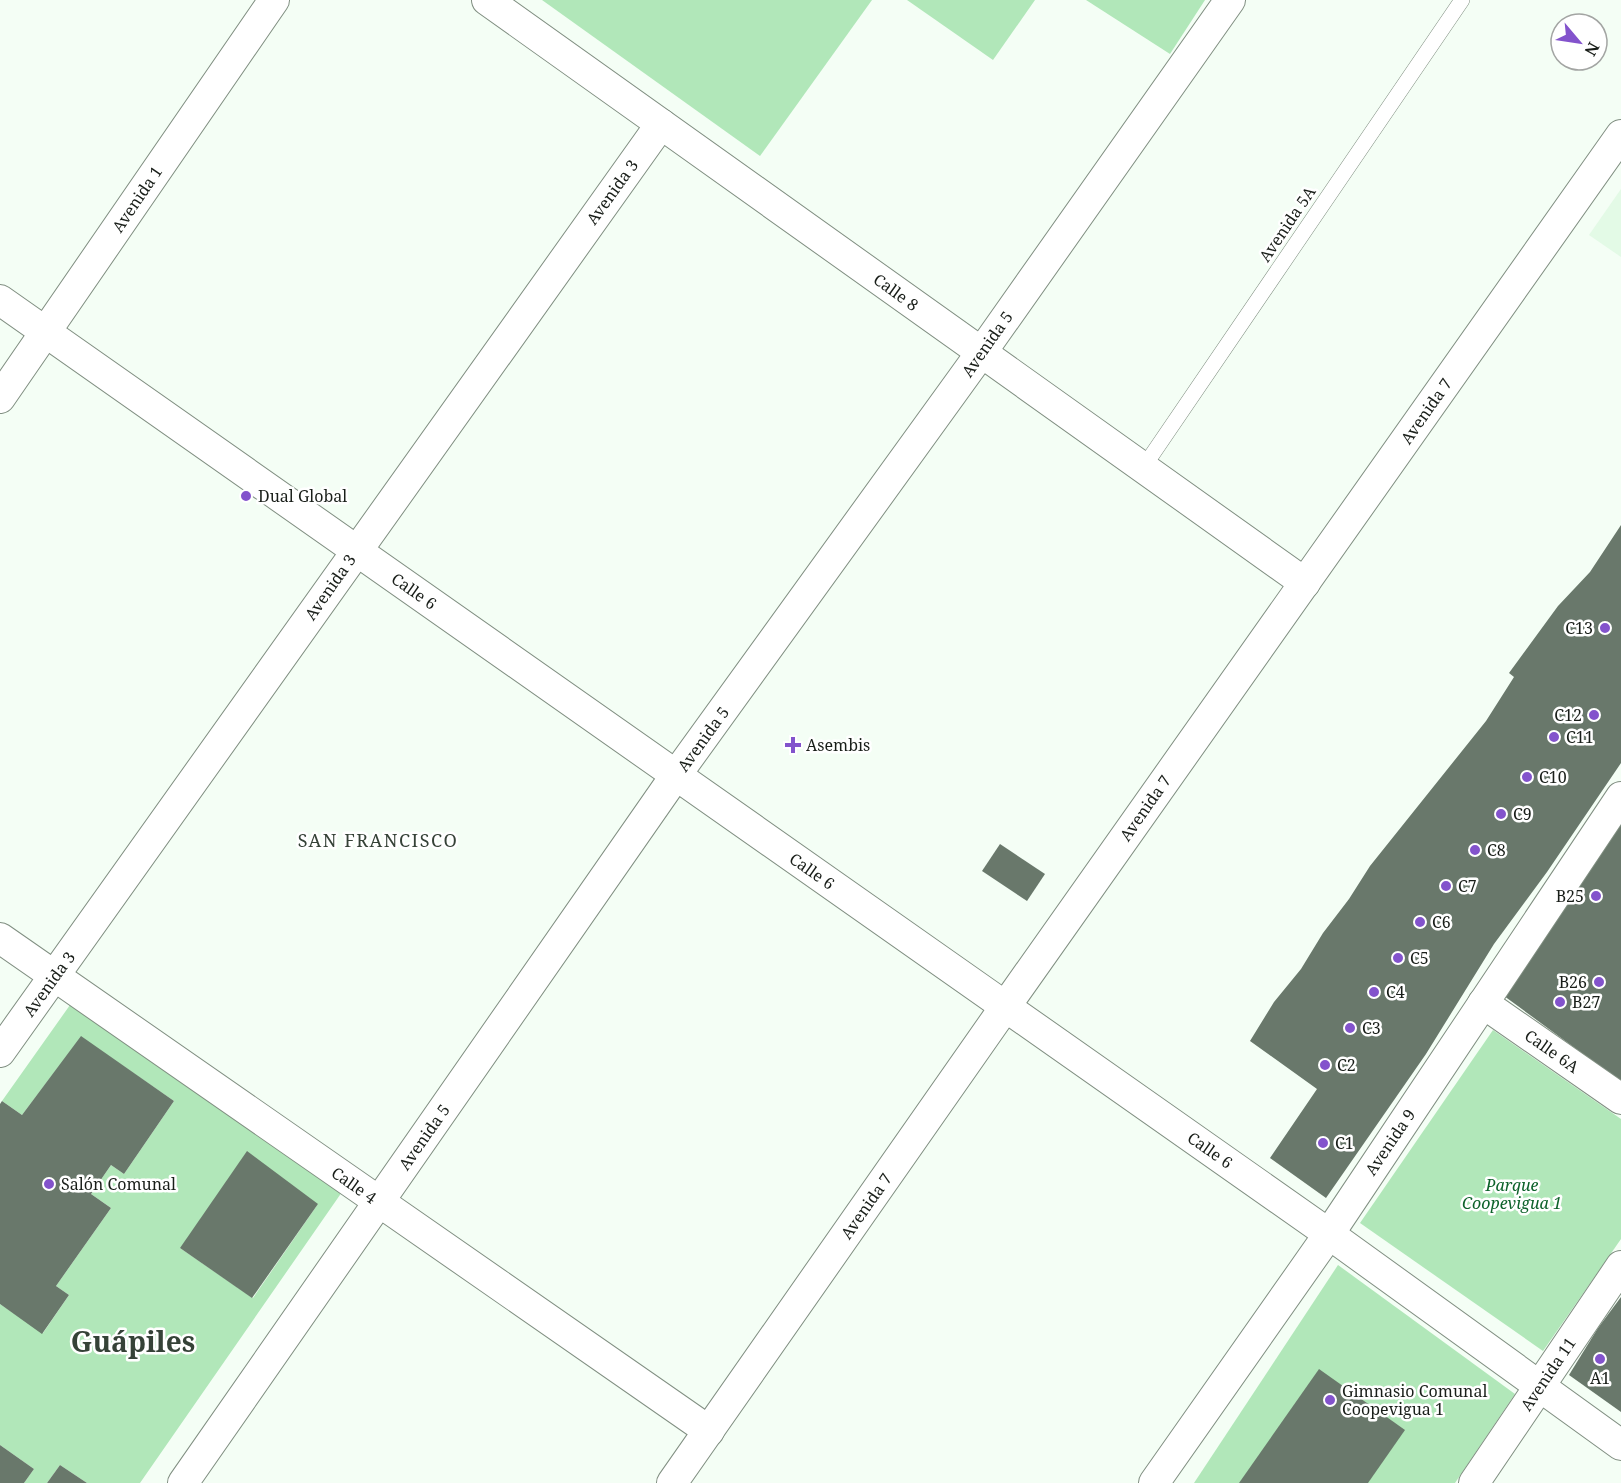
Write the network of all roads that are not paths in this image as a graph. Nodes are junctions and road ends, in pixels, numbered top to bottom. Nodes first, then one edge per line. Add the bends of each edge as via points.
1 (274, 0) edge
2 (487, 0) edge
3 (1230, 0) edge
4 (1462, 0) edge
5 (661, 124) junction
6 (1621, 135) edge
7 (0, 300) edge
8 (46, 333) junction
9 (981, 353) junction
10 (0, 398) edge
11 (1143, 468) junction
12 (356, 550) junction
13 (1305, 583) junction
14 (676, 776) junction
15 (1621, 797) edge
16 (0, 938) edge
17 (55, 976) junction
18 (1483, 1003) junction
19 (1005, 1007) junction
20 (0, 1052) edge
21 (1621, 1099) edge
22 (379, 1202) junction
23 (1329, 1234) junction
24 (1621, 1266) edge
25 (1540, 1386) junction
26 (708, 1431) junction
27 (1621, 1444) edge
28 (183, 1483) edge
29 (672, 1483) edge
30 (1154, 1483) edge
31 (1474, 1483) edge

1 - 8 street, Avenida 1
2 - 5 street, Calle 8
3 - 9 street, Avenida 5
4 - 11 lane, Avenida 5A
5 - 9 street, Calle 8
5 - 12 street, Avenida 3
6 - 13 street, Avenida 7
7 - 8 street, Calle 6
8 - 10 street, Avenida 1
8 - 12 street, Calle 6
9 - 11 street, Calle 8
9 - 14 street, Avenida 5
11 - 13 street, Calle 8
12 - 14 street, Calle 6
12 - 17 street, Avenida 3
13 - 19 street, Avenida 7
14 - 19 street, Calle 6
14 - 22 street, Avenida 5
15 - 18 street, Avenida 9
16 - 17 street, Calle 4
17 - 20 street, Avenida 3
17 - 22 street, Calle 4
18 - 21 street, Calle 6A
18 - 23 street, Avenida 9
19 - 23 street, Calle 6
19 - 26 street, Avenida 7
22 - 26 street, Calle 4
22 - 28 street, Avenida 5
23 - 25 street, Calle 6
23 - 30 street, Avenida 9
24 - 25 street, Avenida 11
25 - 27 street, Calle 6
25 - 31 street, Avenida 11
26 - 29 street, Avenida 7

